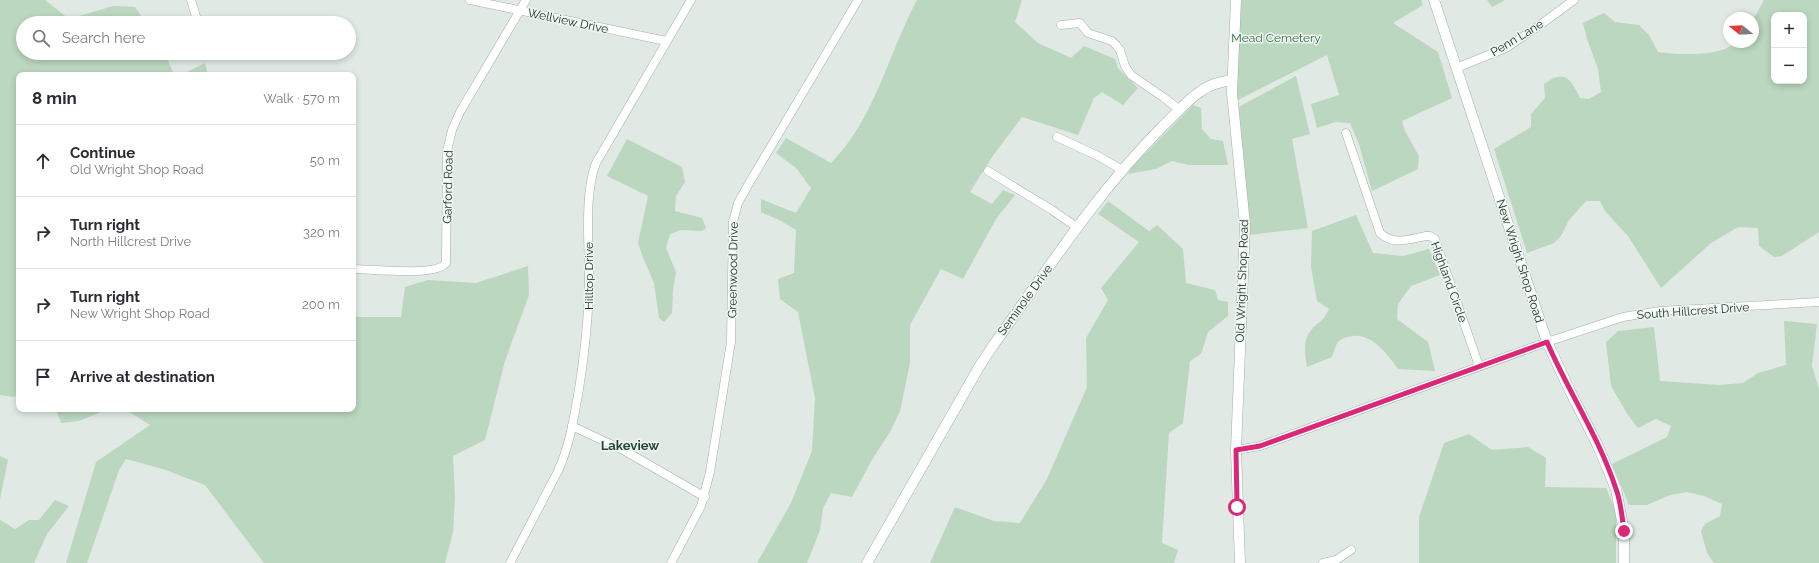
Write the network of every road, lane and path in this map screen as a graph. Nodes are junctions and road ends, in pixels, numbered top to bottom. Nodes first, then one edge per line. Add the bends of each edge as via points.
1 (191, 0) edge
2 (470, 0) edge
3 (526, 0) edge
4 (691, 0) edge
5 (858, 0) edge
6 (1236, 0) edge
7 (1434, 0) edge
8 (1574, 0) edge
9 (520, 10) junction
10 (196, 16) edge
11 (1061, 25) dead end
12 (666, 42) junction
13 (1456, 68) junction
14 (1232, 80) junction
15 (1180, 110) junction
16 (1346, 133) dead end
17 (1057, 137) dead end
18 (1122, 170) junction
19 (988, 171) dead end
20 (1078, 228) junction
21 (356, 269) edge
22 (1819, 302) edge
23 (1547, 342) junction
24 (1479, 366) junction
25 (572, 426) junction
26 (1236, 450) junction
27 (705, 497) junction
28 (1351, 550) dead end
29 (510, 563) edge
30 (671, 563) edge
31 (867, 563) edge
32 (1240, 563) edge
33 (1323, 563) edge
34 (1624, 563) edge

1 - 10 street
2 - 9 street, Wellview Drive
3 - 9 street
4 - 12 street, Hilltop Drive
5 - 27 street, Greenwood Drive via 734,212 731,342
6 - 14 street, Old Wright Shop Road
7 - 13 street, New Wright Shop Road
8 - 13 street, Penn Lane via 1506,48
9 - 12 street, Wellview Drive
9 - 21 street, Garford Road via 452,130 447,152 446,263 441,268 428,271
11 - 15 street via 1080,23 1093,35 1112,41 1120,50 1131,76
12 - 25 street, Hilltop Drive via 592,172 589,213 589,318
13 - 23 street, New Wright Shop Road
14 - 15 street, Seminole Drive via 1207,87
14 - 26 street, Old Wright Shop Road via 1245,225
15 - 18 street, Seminole Drive
16 - 24 street, Highland Circle via 1380,233 1395,242 1426,236 1435,239
17 - 18 street
18 - 20 street, Seminole Drive
19 - 20 street
20 - 31 street, Seminole Drive via 996,340
22 - 23 street, South Hillcrest Drive via 1638,313
23 - 24 street, South Hillcrest Drive
23 - 34 street, New Wright Shop Road via 1616,489 1624,531
24 - 26 street, South Hillcrest Drive via 1260,446
25 - 27 street via 625,451
25 - 29 street, Hilltop Drive via 558,471
26 - 32 street, Old Wright Shop Road
27 - 30 street, Greenwood Drive
28 - 33 street via 1336,560

